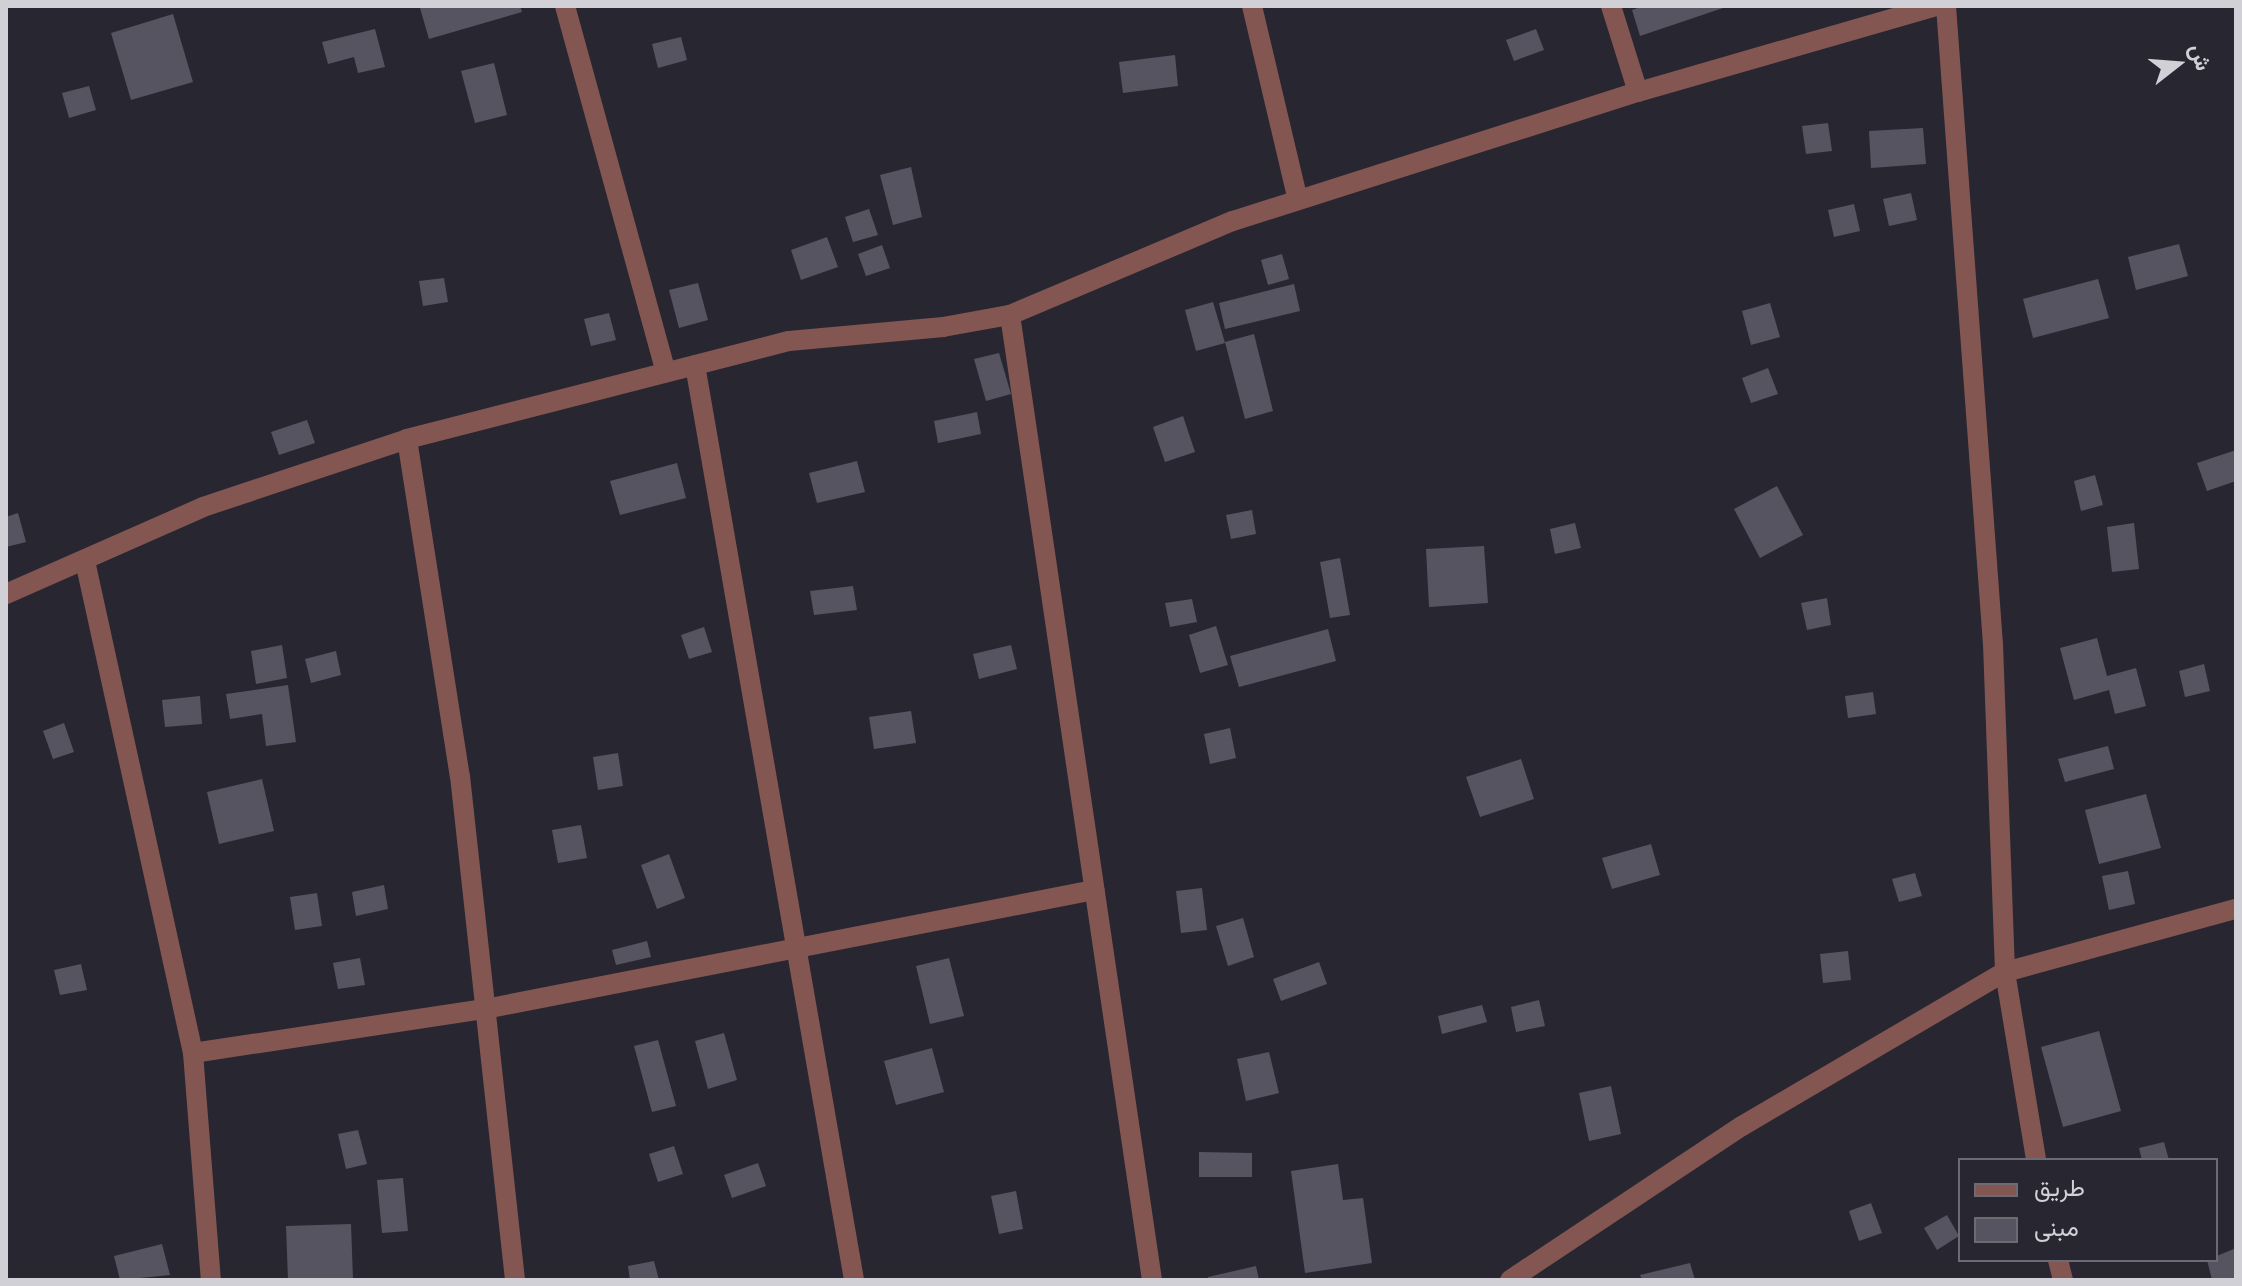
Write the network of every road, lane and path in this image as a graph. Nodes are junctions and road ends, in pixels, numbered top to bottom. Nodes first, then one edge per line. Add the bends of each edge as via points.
1 (565, 6) edge
2 (1252, 6) edge
3 (1611, 6) edge
4 (1936, 6) edge
5 (1946, 6) edge
6 (1638, 92) junction
7 (1298, 200) junction
8 (1010, 315) junction
9 (695, 365) junction
10 (666, 372) junction
11 (407, 439) junction
12 (85, 561) junction
13 (6, 594) edge
14 (1094, 890) junction
15 (2236, 909) edge
16 (797, 949) junction
17 (2005, 972) junction
18 (485, 1009) junction
19 (193, 1053) junction
20 (2036, 1158) edge
21 (211, 1280) edge
22 (515, 1280) edge
23 (854, 1280) edge
24 (1152, 1280) edge
25 (1510, 1280) edge

1 - 10 street
2 - 7 street
3 - 6 street
4 - 6 street
5 - 17 street via 1993,644
6 - 7 street
7 - 8 street via 1233,221
8 - 9 street via 943,327 789,341
8 - 14 street
9 - 10 street
9 - 16 street
10 - 11 street
11 - 12 street via 203,507
11 - 18 street via 460,776
12 - 13 street
12 - 19 street
14 - 16 street
14 - 24 street
15 - 17 street
16 - 18 street
16 - 23 street
17 - 20 street
17 - 25 street via 1742,1126
18 - 19 street
18 - 22 street
19 - 21 street

